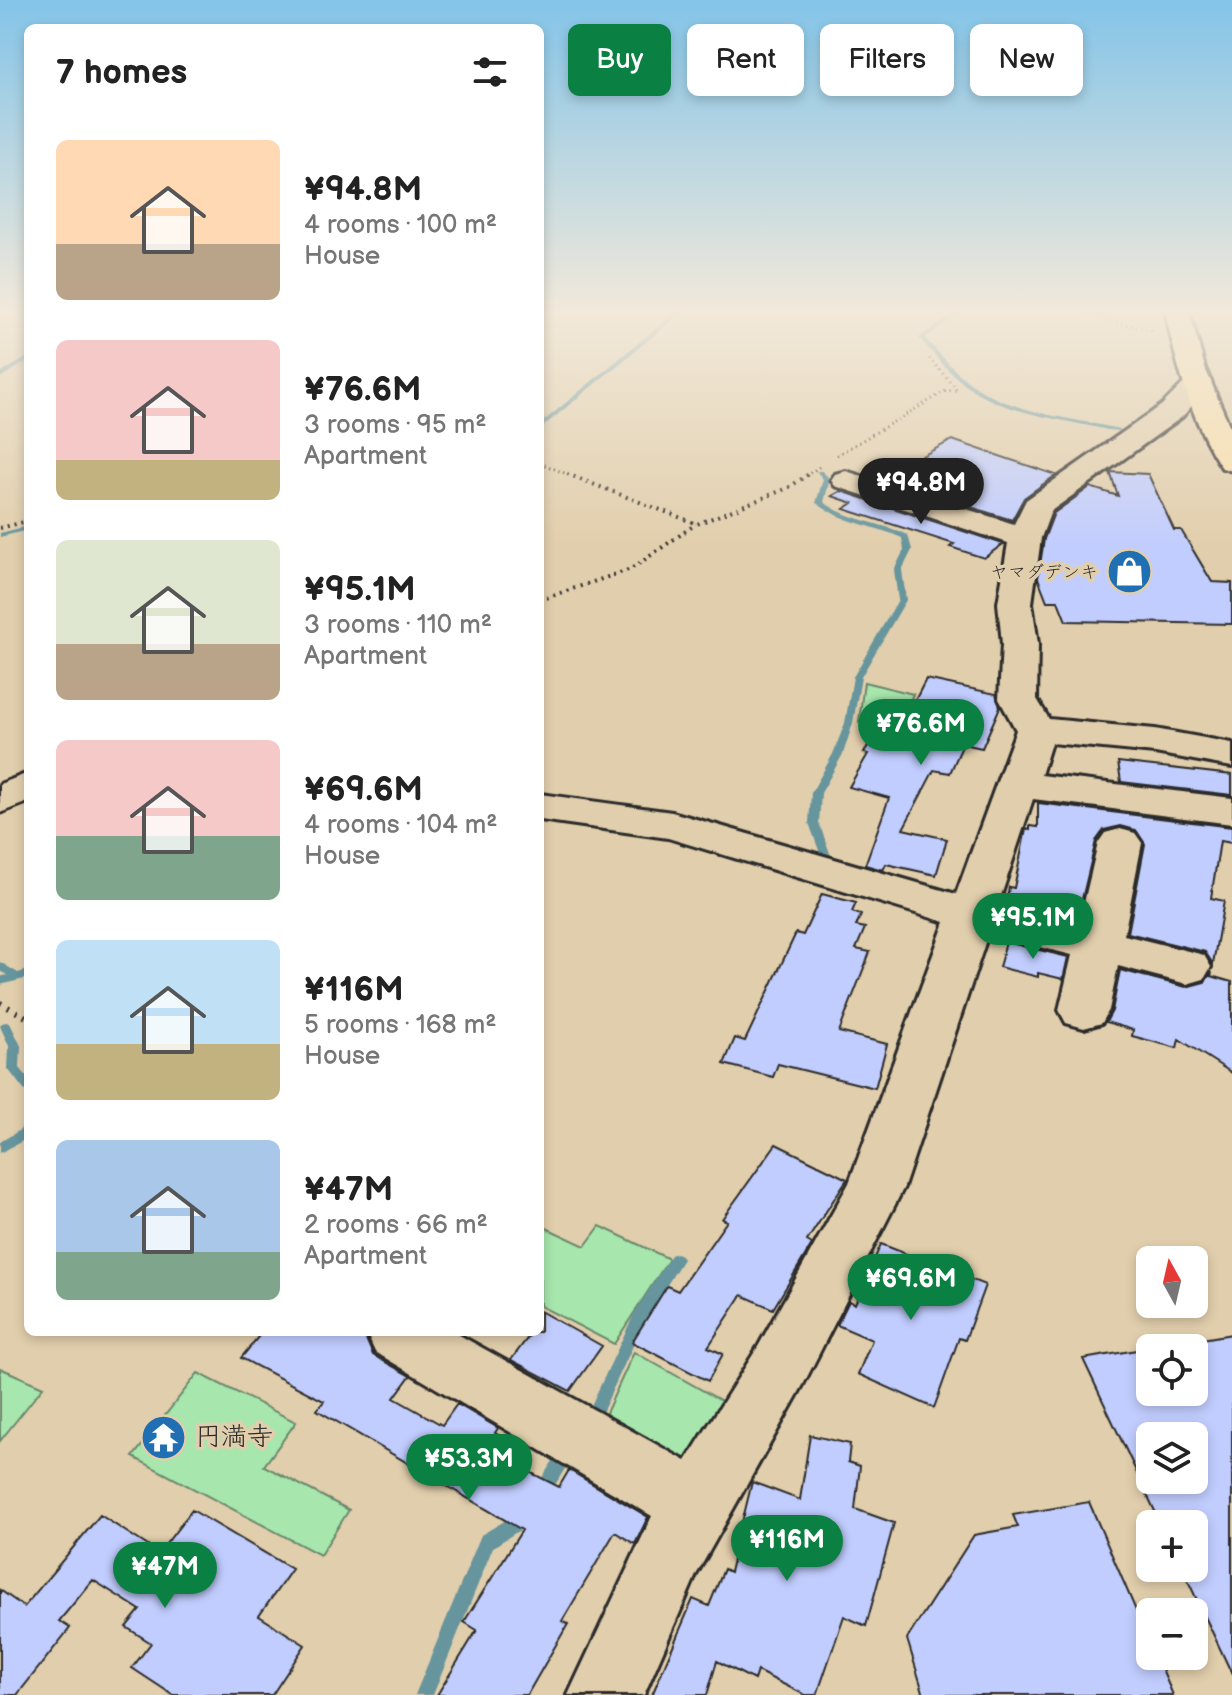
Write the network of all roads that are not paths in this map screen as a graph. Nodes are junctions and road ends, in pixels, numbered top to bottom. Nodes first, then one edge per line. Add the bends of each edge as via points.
1 (1193, 389) edge
2 (1202, 389) edge
3 (1232, 462) edge
4 (835, 466) road end
5 (1025, 538) junction
6 (1036, 730) junction
7 (1232, 755) edge
8 (1017, 785) junction
9 (24, 788) edge
10 (0, 800) edge
11 (544, 808) edge
12 (1232, 811) edge
13 (1120, 843) dead end
14 (972, 914) junction
15 (1096, 944) junction
16 (1187, 967) dead end
17 (1084, 1010) dead end
18 (406, 1336) edge
19 (698, 1505) junction
20 (606, 1695) edge

1 - 5 street via 1172,411 1037,507
2 - 3 highway
4 - 5 street
5 - 6 street via 1015,603 1018,699
6 - 7 street via 1155,741
6 - 8 street
8 - 12 street
8 - 14 street
9 - 10 street
11 - 14 street via 672,825
13 - 15 street
14 - 15 street
14 - 19 street via 876,1187 781,1365
15 - 16 street
15 - 17 street
18 - 19 street
19 - 20 street via 671,1550

